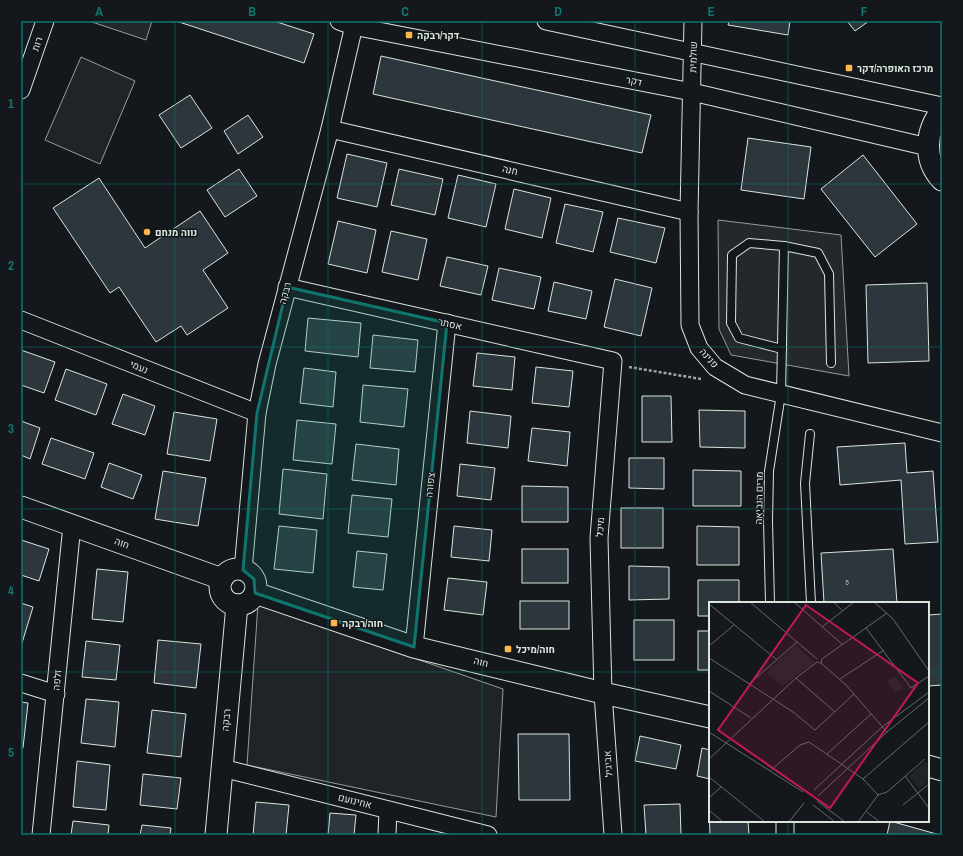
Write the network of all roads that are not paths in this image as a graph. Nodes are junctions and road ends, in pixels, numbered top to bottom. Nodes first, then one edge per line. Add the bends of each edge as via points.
1 (45, 21) edge
2 (546, 21) edge
3 (693, 21) edge
4 (349, 23) edge
5 (693, 52) junction
6 (21, 90) edge
7 (692, 92) junction
8 (942, 106) edge
9 (942, 110) edge
10 (330, 128) junction
11 (928, 147) junction
12 (942, 180) edge
13 (689, 212) junction
14 (784, 246) junction
15 (287, 287) junction
16 (21, 320) edge
17 (446, 323) junction
18 (782, 349) junction
19 (613, 363) joint
20 (831, 363) dead end
21 (781, 394) junction
22 (257, 413) junction
23 (942, 433) edge
24 (810, 434) dead end
25 (21, 507) edge
26 (72, 525) junction
27 (243, 570) junction
28 (222, 579) junction
29 (256, 593) junction
30 (770, 602) edge
31 (810, 602) edge
32 (237, 605) junction
33 (414, 646) junction
34 (21, 683) edge
35 (603, 693) junction
36 (56, 694) junction
37 (709, 717) edge
38 (929, 766) edge
39 (222, 768) junction
40 (942, 770) edge
41 (388, 810) junction
42 (785, 822) edge
43 (42, 835) edge
44 (216, 835) edge
45 (386, 835) edge
46 (488, 835) edge
47 (613, 835) edge
48 (785, 835) edge

1 - 6 street, רות
2 - 5 street
3 - 5 street, שולמית
4 - 7 street, דקר
4 - 10 street, רבקה
5 - 7 street, שולמית
5 - 8 street
7 - 11 street, דקר
7 - 13 street, פנינה
9 - 11 street via 929,132
10 - 13 street, חנה
10 - 15 street, רבקה
11 - 12 street via 931,162 937,176
13 - 21 street, פנינה via 690,325 699,348 715,367 745,385
14 - 18 lane, מרים הנביאה
14 - 18 lane via 748,243 732,255 731,323 740,338
14 - 20 lane via 818,253 829,274
15 - 17 street, אסתר
15 - 22 street, רבקה
16 - 22 street, נעמי
17 - 19 street, אסתר
17 - 33 street, צפורה
18 - 21 lane, מרים הנביאה
19 - 35 street, מיכל via 599,538
21 - 23 street, פנינה
21 - 30 lane, מרים הנביאה via 769,471
22 - 27 street, רבקה
24 - 31 lane via 805,483
25 - 26 street, חוה
26 - 28 street, חוה
26 - 36 street, זלפה
27 - 28 street via 233,570
27 - 29 street via 254,579
28 - 32 street via 221,593 230,604
29 - 32 street via 246,604
29 - 33 street, חוה
32 - 39 street, רבקה
33 - 35 street, חוה
34 - 36 street
35 - 37 street, חוה
35 - 47 street, אביגיל
36 - 43 street, זלפה
38 - 40 street
39 - 41 street, אחינועם
39 - 44 street, רבקה
41 - 45 street
41 - 46 street, אחינועם
42 - 48 street

